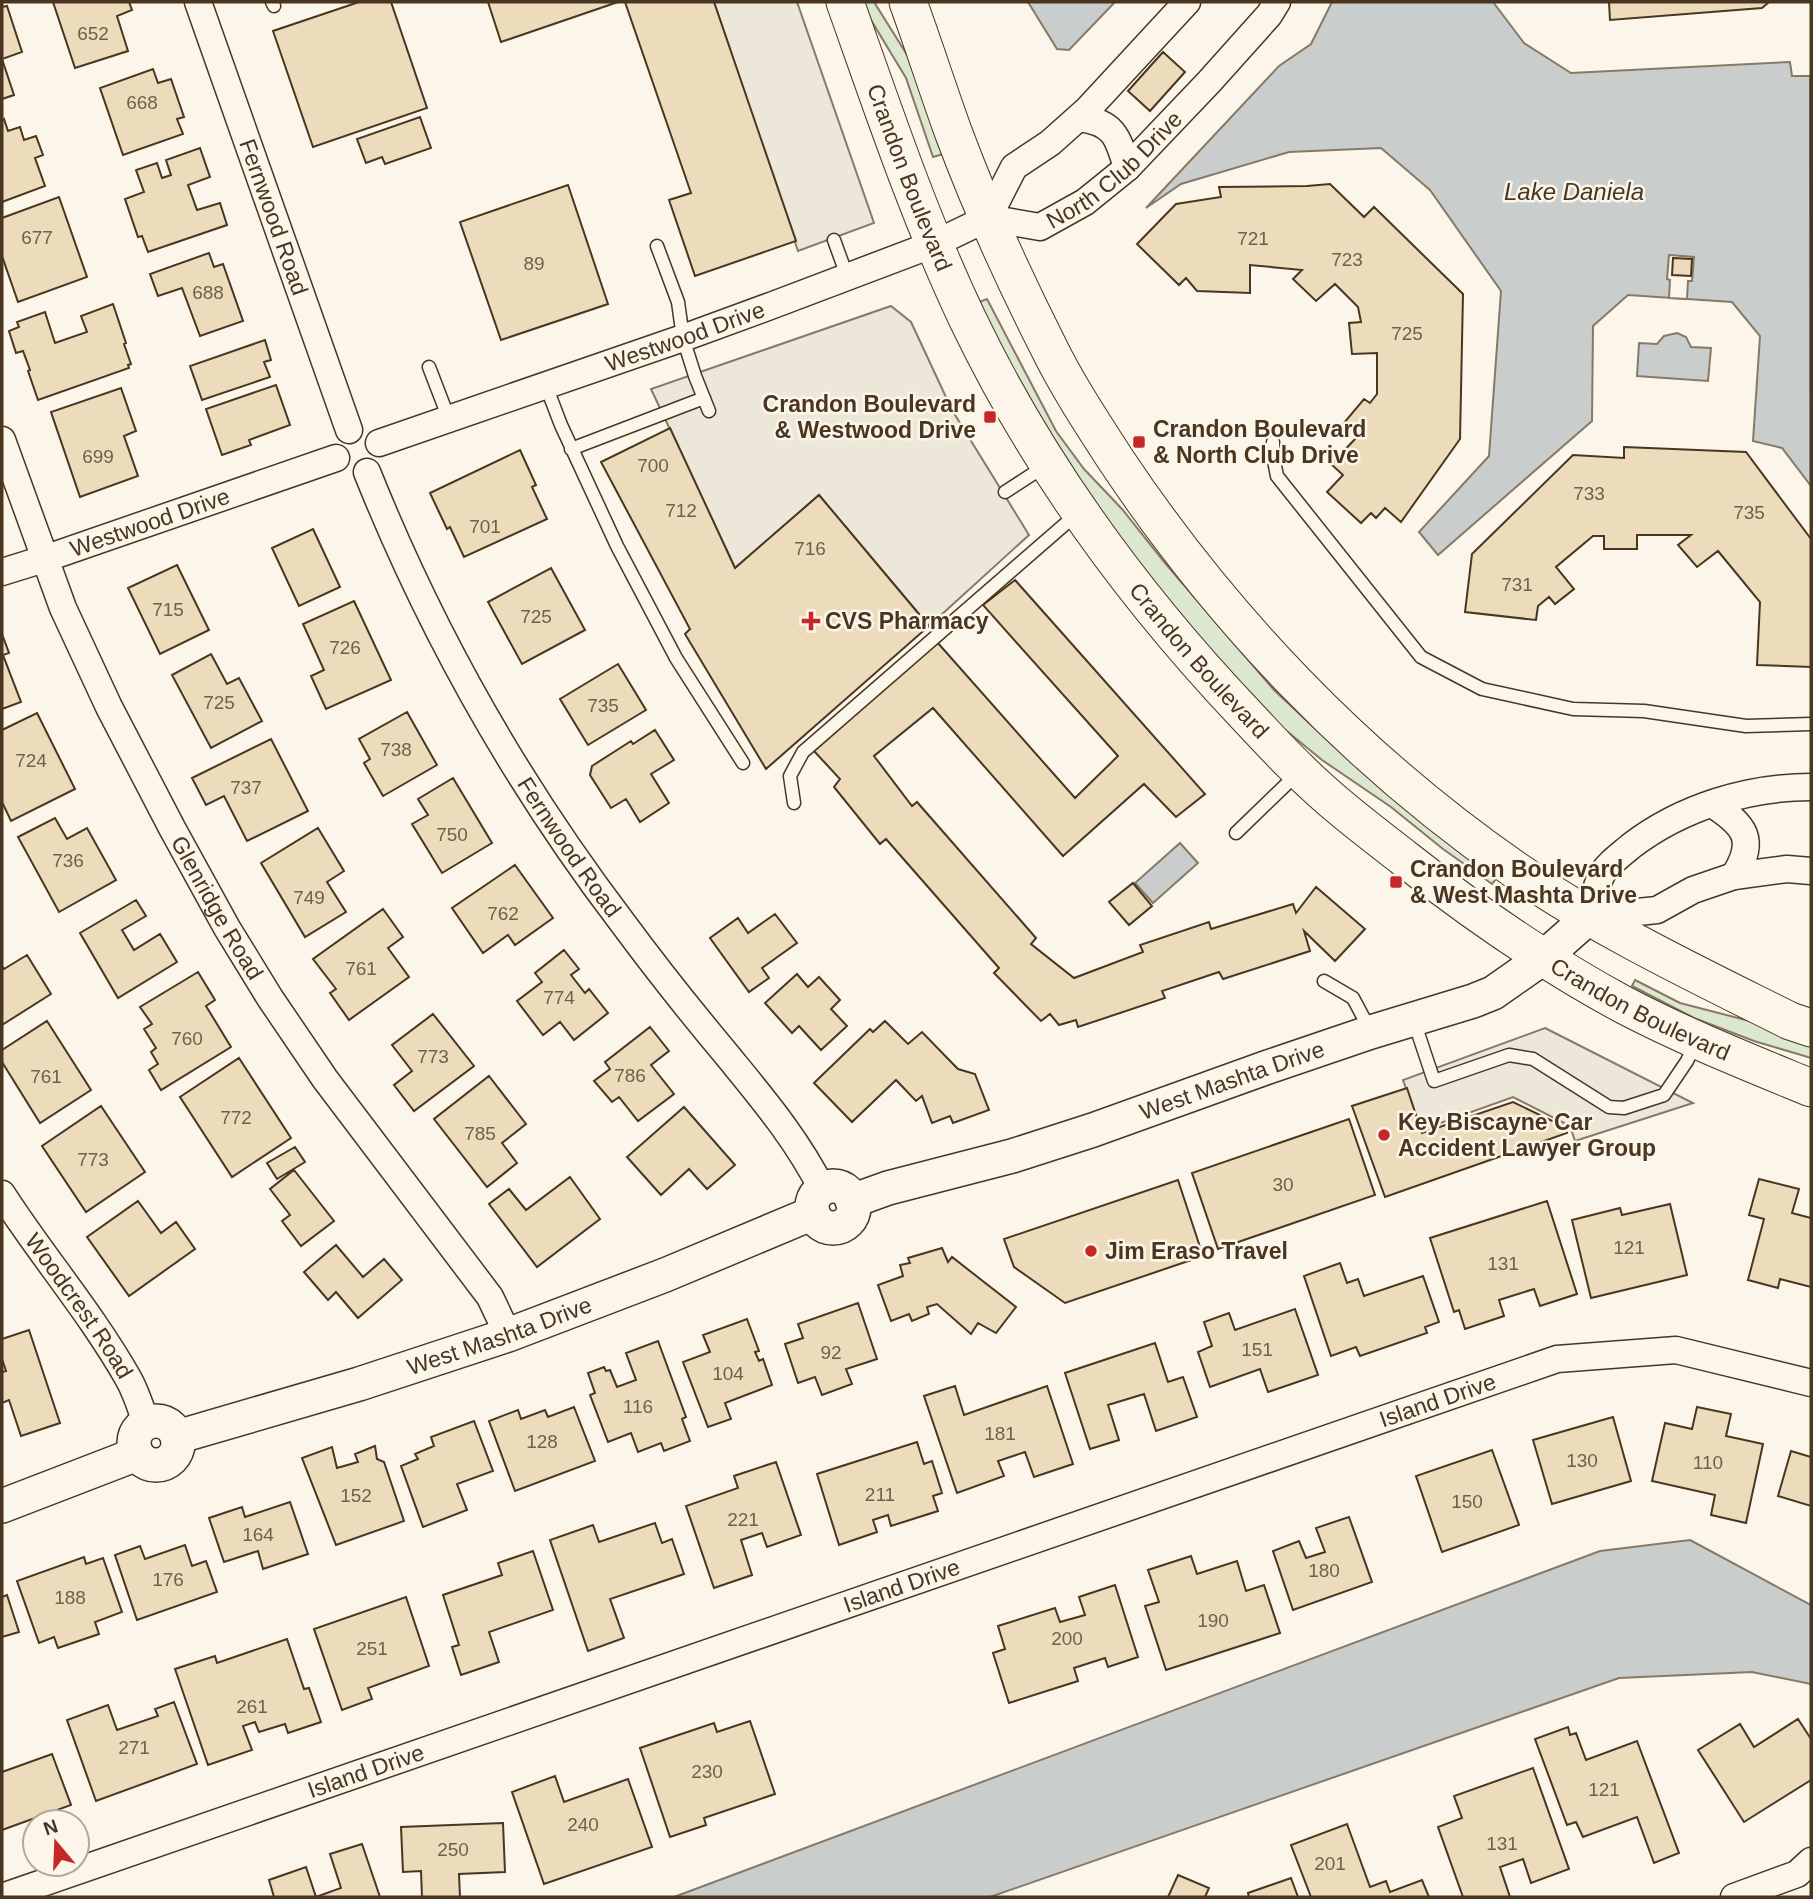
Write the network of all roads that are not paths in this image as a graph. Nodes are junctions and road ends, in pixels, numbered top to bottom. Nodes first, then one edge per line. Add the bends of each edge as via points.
1 (198, 2) edge
2 (845, 2) edge
3 (908, 2) edge
4 (1187, 2) edge
5 (1277, 2) edge
6 (1079, 118) junction
7 (1127, 167) junction
8 (988, 218) junction
9 (834, 240) dead end
10 (934, 244) junction
11 (657, 246) dead end
12 (847, 276) junction
13 (683, 338) junction
14 (429, 367) dead end
15 (547, 386) junction
16 (449, 419) junction
17 (349, 430) junction
18 (2, 440) edge
19 (1273, 442) dead end
20 (379, 443) junction
21 (571, 449) junction
22 (337, 458) junction
23 (1048, 464) junction
24 (367, 472) junction
25 (1005, 492) dead end
26 (1079, 511) junction
27 (44, 559) junction
28 (2, 572) edge
29 (1811, 724) edge
30 (743, 764) dead end
31 (1300, 771) junction
32 (1811, 787) edge
33 (794, 803) dead end
34 (1712, 804) junction
35 (1236, 833) dead end
36 (1811, 871) edge
37 (1734, 876) junction
38 (1589, 917) junction
39 (1544, 958) junction
40 (1324, 981) dead end
41 (1413, 1021) junction
42 (1811, 1028) edge
43 (1371, 1032) junction
44 (1697, 1041) junction
45 (1811, 1088) edge
46 (2, 1194) edge
47 (829, 1201) junction
48 (508, 1335) junction
49 (1811, 1383) edge
50 (142, 1439) junction
51 (2, 1506) edge
52 (1811, 1861) edge
53 (2, 1897) edge
54 (1734, 1897) edge

1 - 17 street, Fernwood Road
2 - 10 main road, Crandon Boulevard
3 - 8 main road
4 - 6 street
5 - 7 street, North Club Drive
6 - 7 street via 1109,128 1121,145
6 - 8 street via 1014,167
7 - 8 street, North Club Drive via 1084,202 1040,228
8 - 10 street, Westwood Drive
8 - 38 main road via 1048,347 1085,413 1212,591 1272,660 1350,737 1430,806 1514,869
9 - 12 lane
10 - 12 street, Westwood Drive
10 - 23 main road, Crandon Boulevard via 990,362
11 - 13 lane via 678,302
12 - 13 street, Westwood Drive
13 - 15 street, Westwood Drive
13 - 21 lane via 706,405
14 - 16 lane
15 - 16 street, Westwood Drive
15 - 21 lane
16 - 20 street, Westwood Drive
17 - 20 street via 371,431
17 - 22 street via 336,443
18 - 27 street, Glenridge Road
19 - 29 lane via 1277,476 1421,657 1482,689 1573,709 1644,711 1746,726
20 - 24 street via 380,457
21 - 30 lane via 676,658
22 - 24 street via 346,471
22 - 27 street, Westwood Drive
23 - 25 lane
23 - 26 main road, Crandon Boulevard
24 - 47 street, Fernwood Road via 413,580 495,735 621,921 804,1154
26 - 31 main road, Crandon Boulevard via 1140,595
26 - 33 lane via 803,752 790,776
27 - 28 street, Westwood Drive
27 - 48 street, Glenridge Road via 109,707 227,928 325,1079 490,1297
31 - 35 lane
31 - 39 main road, Crandon Boulevard via 1445,890
32 - 34 street via 1786,787
34 - 37 street via 1728,814 1746,840 1745,859
34 - 38 street via 1683,814 1622,853 1602,874
36 - 37 street via 1787,869
37 - 38 street via 1693,890 1657,910
38 - 39 street, West Mashta Drive
38 - 42 main road
39 - 41 street, West Mashta Drive via 1493,993
39 - 44 main road, Crandon Boulevard
40 - 43 lane via 1353,998
41 - 43 street, West Mashta Drive
41 - 44 lane via 1434,1081 1509,1055 1533,1059 1609,1107 1624,1108 1664,1095
43 - 47 street, West Mashta Drive via 1012,1156
44 - 45 main road, Crandon Boulevard
46 - 50 street, Woodcrest Road via 129,1379
47 - 48 street, West Mashta Drive via 665,1275
48 - 50 street, West Mashta Drive via 177,1437 177,1450 165,1463 148,1464 140,1459
49 - 53 street, Island Drive via 1676,1350 1557,1360
50 - 51 street
52 - 54 street via 1797,1874

